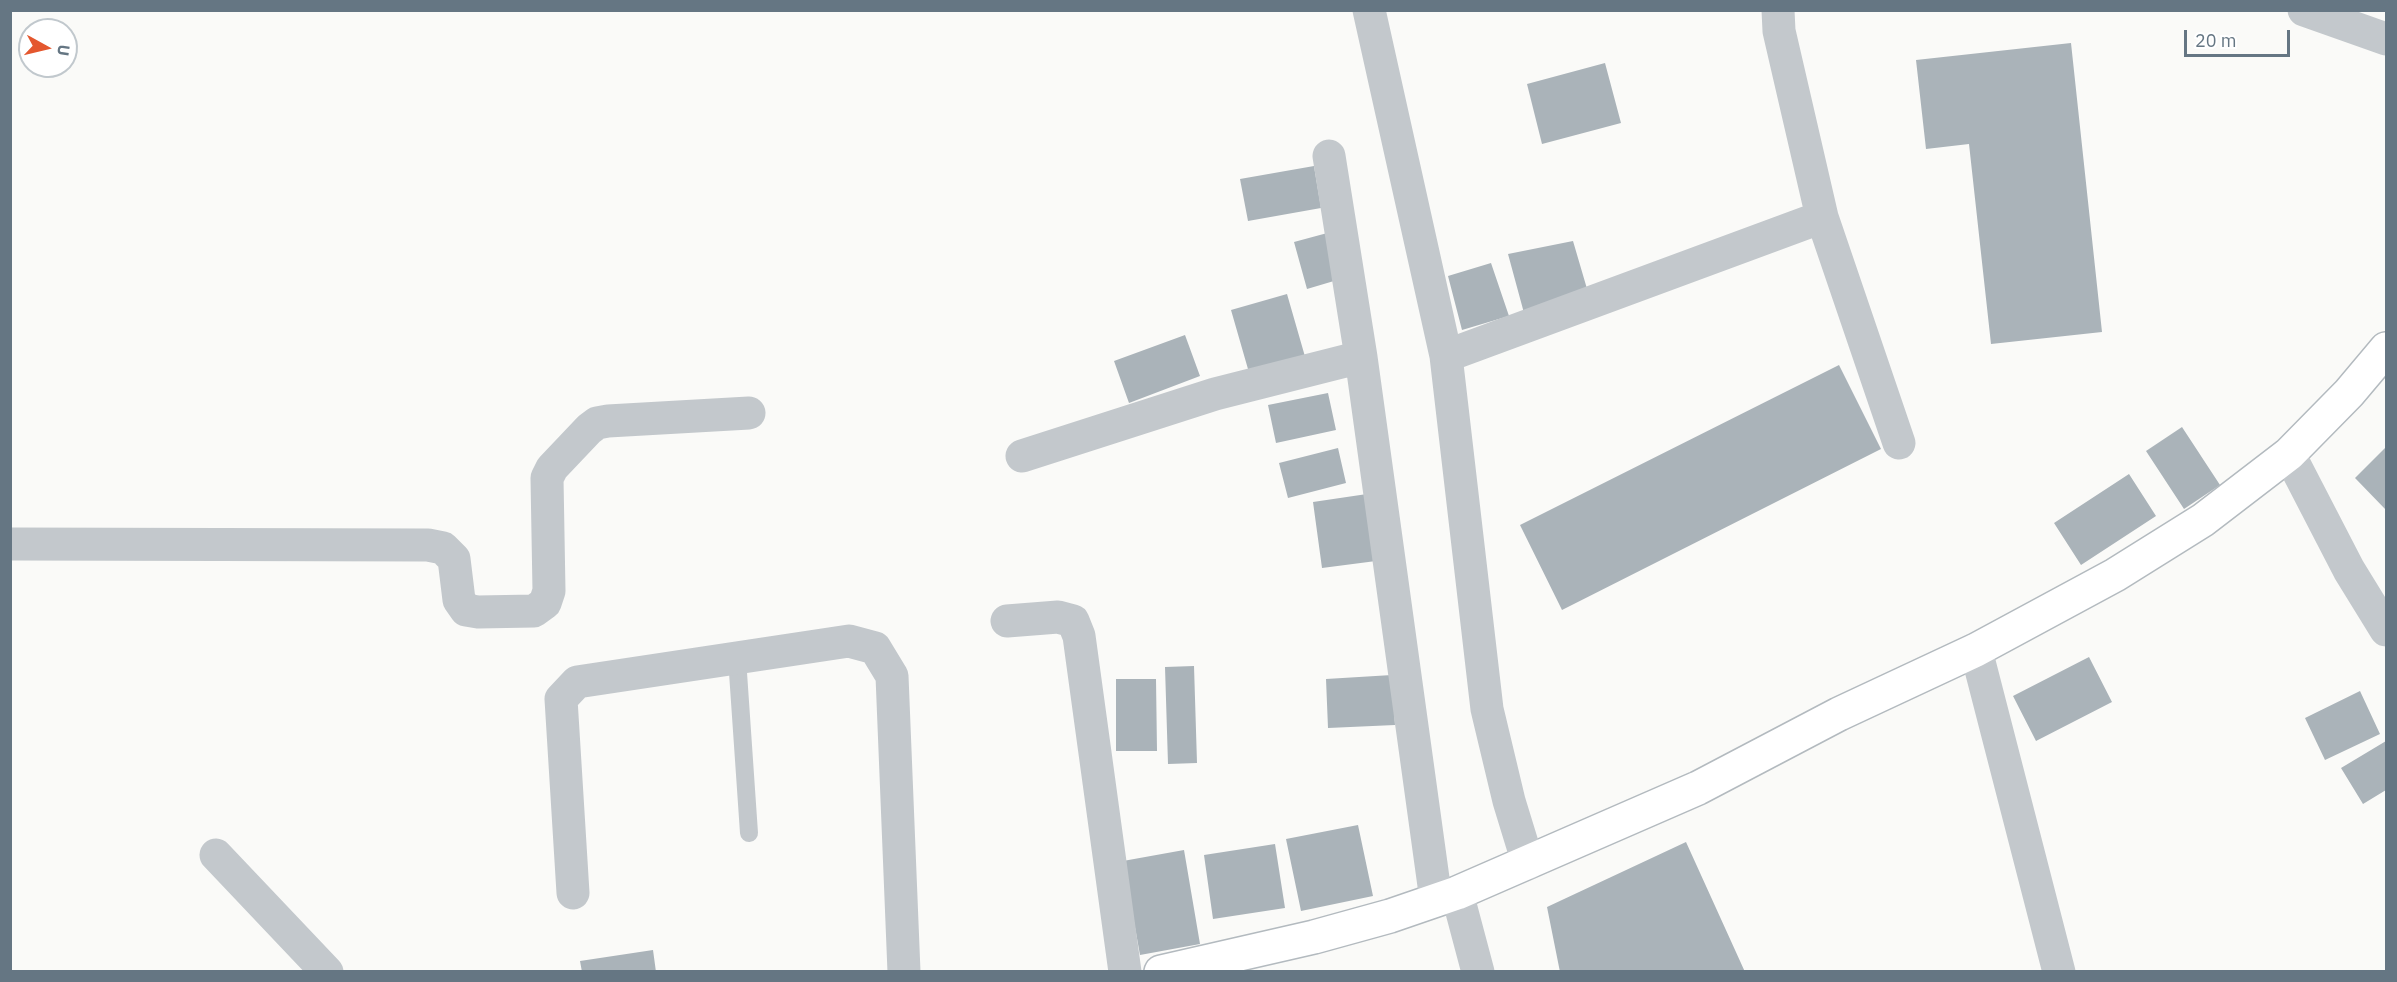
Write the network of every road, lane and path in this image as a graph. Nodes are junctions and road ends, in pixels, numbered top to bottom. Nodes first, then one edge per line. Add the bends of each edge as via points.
1 (1369, 10) edge
2 (1779, 10) edge
3 (2312, 12) edge
4 (2386, 39) edge
5 (1329, 156) dead end
6 (1822, 217) junction
7 (2386, 349) edge
8 (1446, 356) junction
9 (1360, 357) junction
10 (748, 413) dead end
11 (1899, 443) dead end
12 (2289, 454) junction
13 (1022, 456) dead end
14 (10, 544) edge
15 (1007, 621) dead end
16 (2386, 630) edge
17 (1976, 650) junction
18 (738, 658) junction
19 (749, 833) dead end
20 (216, 855) dead end
21 (1528, 863) junction
22 (573, 893) dead end
23 (1446, 896) junction
24 (327, 972) edge
25 (904, 972) edge
26 (1125, 972) edge
27 (1161, 972) edge
28 (1478, 972) edge
29 (2060, 972) edge

1 - 8 street
2 - 6 street via 1779,31
3 - 4 street
5 - 9 street
6 - 8 street
6 - 11 street
7 - 12 street
8 - 21 street via 1487,708
9 - 13 street via 1215,394
9 - 23 street
10 - 14 street via 608,421 589,429 547,478 549,591 545,603 534,611 466,610 459,600 454,559 443,548 428,545
12 - 16 street via 2349,570
12 - 17 street via 2203,520 2115,575
15 - 26 street via 1058,617 1072,621 1079,636
17 - 21 street via 1839,714 1698,788
17 - 29 street
18 - 19 lane
18 - 22 street via 577,682 561,699
18 - 25 street via 849,641 875,648 892,676
20 - 24 street
21 - 23 street
23 - 27 street via 1314,937
23 - 28 street

